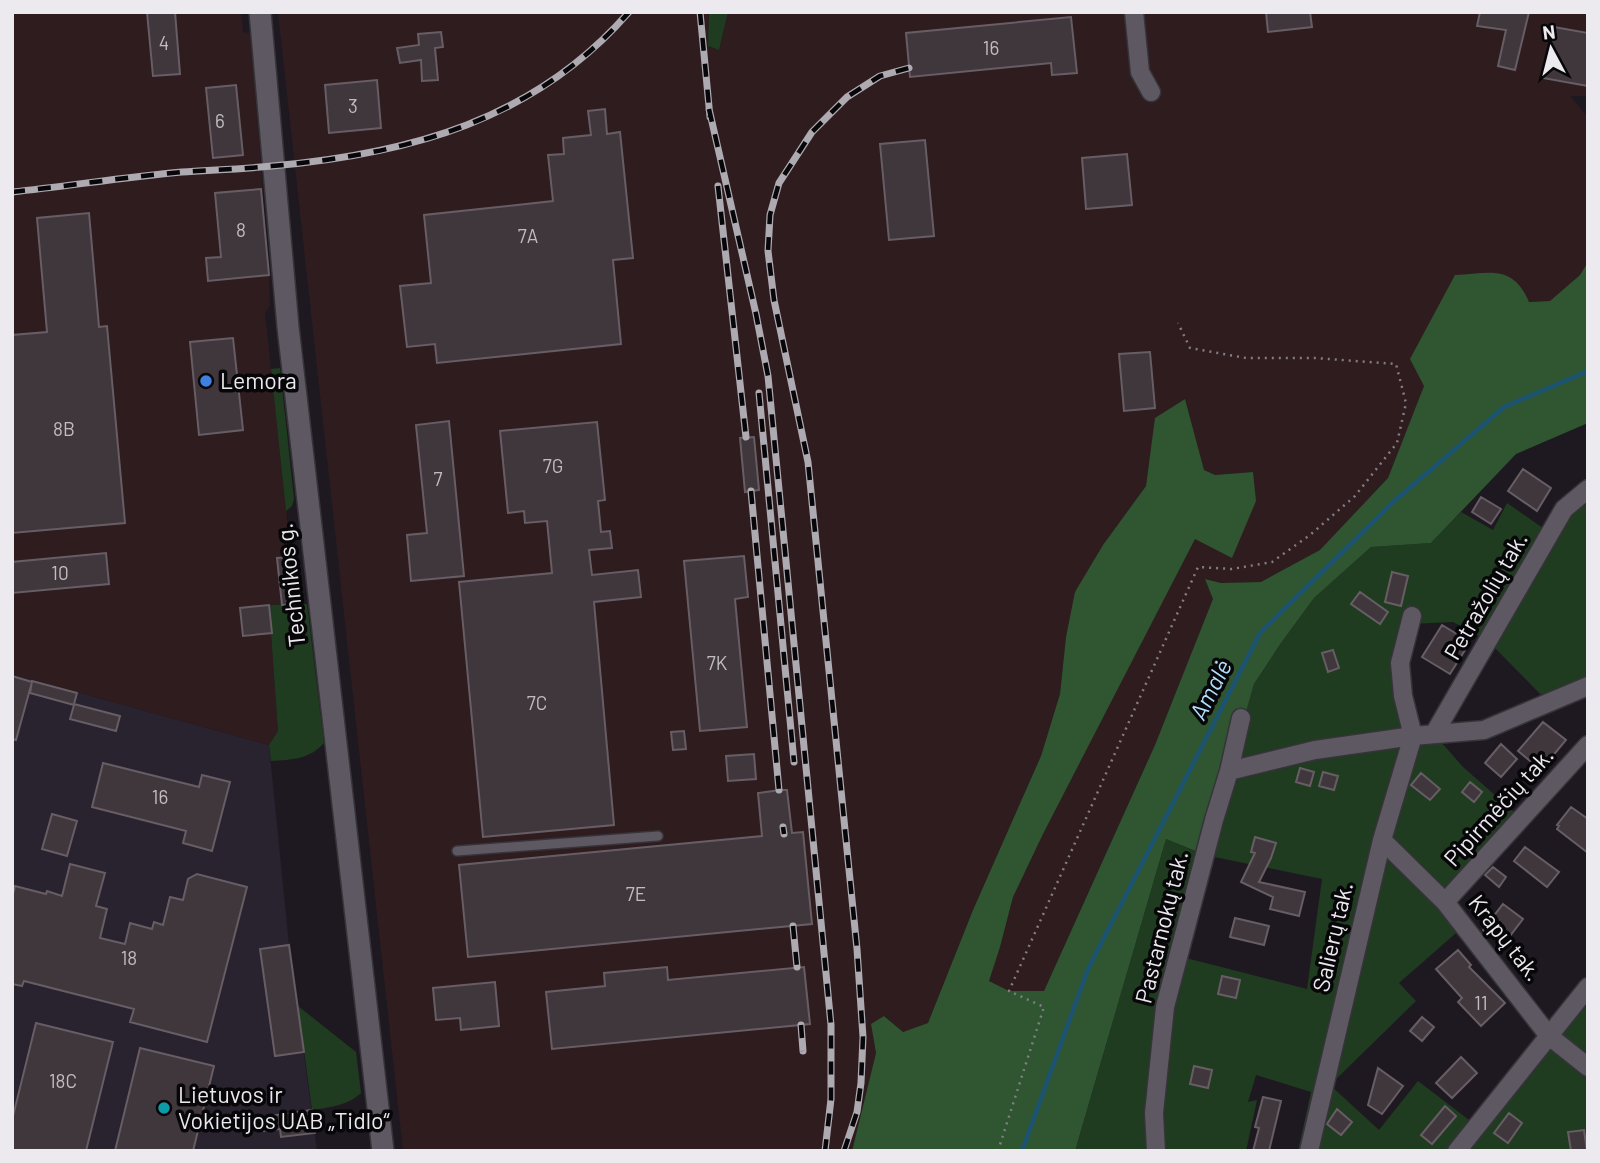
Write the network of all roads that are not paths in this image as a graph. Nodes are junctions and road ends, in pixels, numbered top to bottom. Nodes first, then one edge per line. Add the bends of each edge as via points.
1 (260, 12) edge
2 (1134, 12) edge
3 (1151, 92) dead end
4 (1588, 489) edge
5 (1412, 615) dead end
6 (1588, 686) edge
7 (1241, 718) dead end
8 (1434, 734) junction
9 (1413, 736) junction
10 (1588, 745) edge
11 (1229, 771) junction
12 (658, 836) dead end
13 (1382, 840) junction
14 (457, 851) dead end
15 (1445, 902) junction
16 (1588, 987) edge
17 (1549, 1036) junction
18 (1588, 1067) edge
19 (383, 1151) edge
20 (1156, 1151) edge
21 (1309, 1151) edge
22 (1457, 1151) edge

1 - 19 street, Technikos g. via 288,327
2 - 3 street via 1140,72
4 - 8 street, Petražolių tak. via 1564,509
5 - 9 street via 1400,663
6 - 8 street via 1484,730
7 - 11 street, Pastarnokų tak.
8 - 9 street
9 - 11 street via 1315,750
9 - 13 street, Salierų tak.
10 - 15 street, Pipirmėčių tak.
11 - 20 street, Pastarnokų tak. via 1165,1007 1154,1113
12 - 14 lane
13 - 15 street, Krapų tak.
13 - 21 street, Salierų tak.
15 - 17 street, Krapų tak.
16 - 17 street
17 - 18 street, Krapų tak.
17 - 22 street

